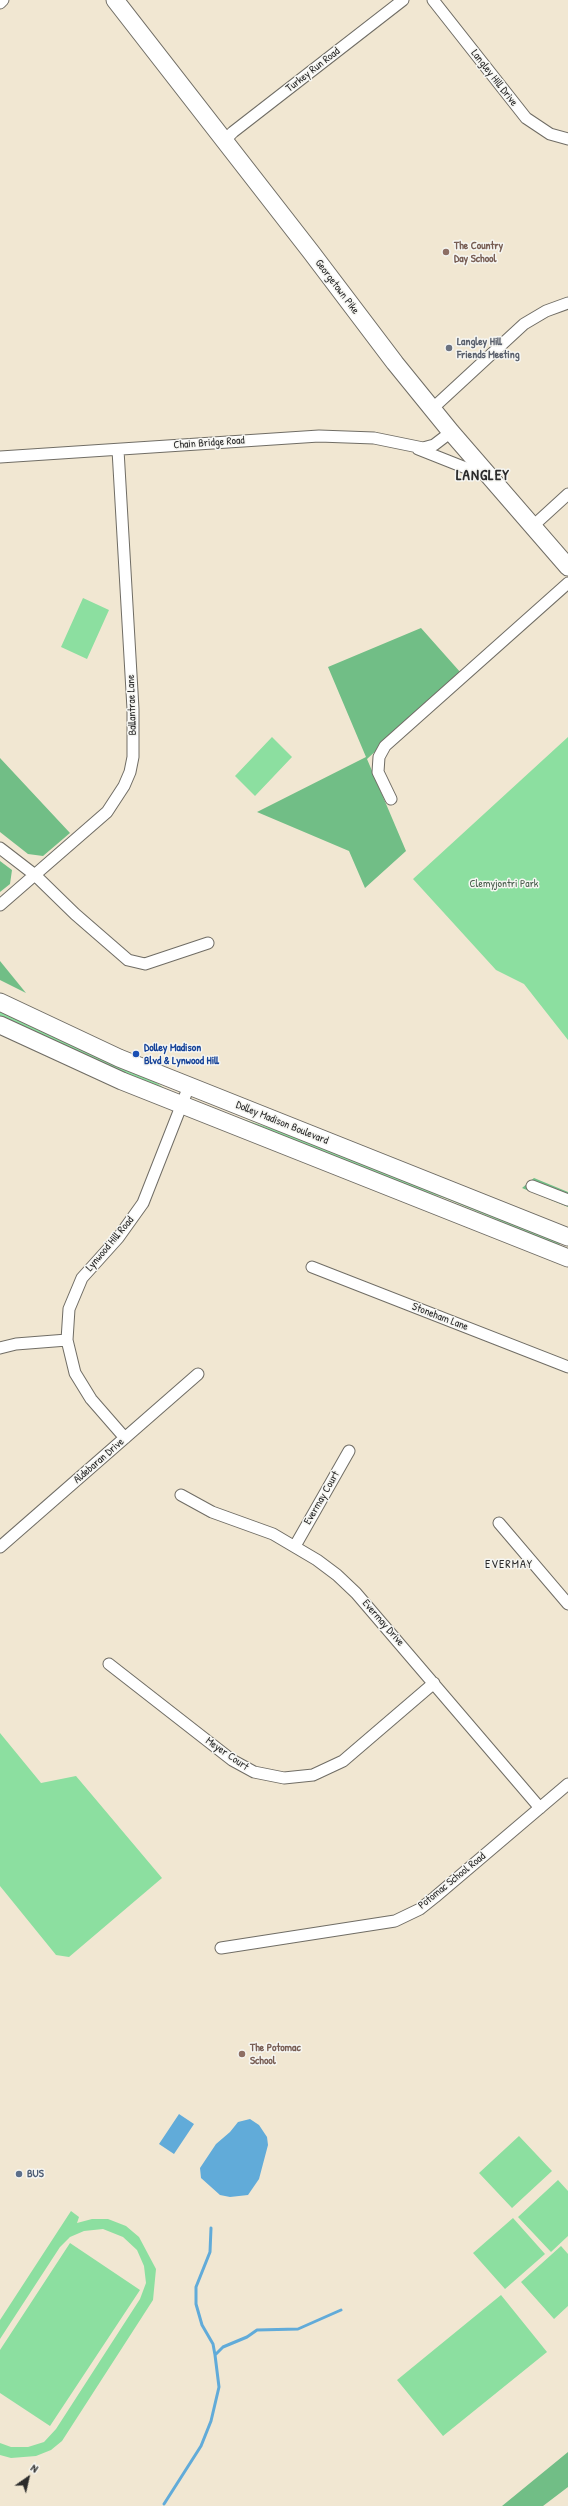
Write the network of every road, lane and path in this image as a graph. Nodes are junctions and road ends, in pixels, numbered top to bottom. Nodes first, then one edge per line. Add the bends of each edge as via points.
1 (3, 0) edge
2 (115, 0) edge
3 (403, 0) edge
4 (433, 0) edge
5 (0, 3) edge
6 (568, 139) edge
7 (224, 141) junction
8 (568, 303) edge
9 (433, 408) junction
10 (451, 432) junction
11 (417, 448) junction
12 (118, 450) junction
13 (0, 458) edge
14 (481, 466) junction
15 (568, 494) edge
16 (533, 526) junction
17 (568, 567) edge
18 (568, 583) edge
19 (391, 799) dead end
20 (0, 848) edge
21 (36, 875) junction
22 (0, 906) edge
23 (208, 943) dead end
24 (0, 1002) edge
25 (0, 1025) edge
26 (189, 1086) junction
27 (182, 1105) junction
28 (532, 1186) dead end
29 (568, 1200) edge
30 (568, 1237) edge
31 (568, 1258) edge
32 (312, 1267) dead end
33 (67, 1340) junction
34 (0, 1348) edge
35 (568, 1368) edge
36 (198, 1374) dead end
37 (125, 1438) junction
38 (350, 1451) dead end
39 (182, 1495) dead end
40 (499, 1523) dead end
41 (295, 1546) junction
42 (0, 1547) edge
43 (568, 1604) edge
44 (108, 1664) dead end
45 (434, 1683) junction
46 (568, 1784) edge
47 (540, 1808) junction
48 (221, 1948) dead end

1 - 5 street
2 - 7 main road, Georgetown Pike
3 - 7 street, Turkey Run Road
4 - 6 street, Langley Hill Drive via 526,118 550,134
7 - 9 main road, Georgetown Pike via 395,363
8 - 9 street via 546,311 524,324
9 - 10 main road, Georgetown Pike
10 - 11 street, Chain Bridge Road via 434,445
10 - 14 main road, Georgetown Pike
11 - 12 street, Chain Bridge Road via 374,438 319,436
11 - 14 street, Chain Bridge Road via 471,470
12 - 13 street, Chain Bridge Road
12 - 21 street, Ballantrae Lane via 133,709 133,757 124,786 107,812
14 - 16 main road, Georgetown Pike
15 - 16 street
16 - 17 main road, Georgetown Pike
18 - 19 street via 385,746 379,757 378,772
20 - 21 street
21 - 22 street, Ballantrae Lane
21 - 23 street via 75,914 128,960 145,964
24 - 26 main road, Dolley Madison Boulevard via 87,1044
25 - 27 main road, Dolley Madison Boulevard via 86,1066
26 - 27 street, Lynwood Hill Road
26 - 30 main road, Dolley Madison Boulevard
27 - 31 main road, Dolley Madison Boulevard
27 - 33 street, Lynwood Hill Road via 143,1203 118,1238 92,1265 74,1293 67,1324
28 - 29 street
32 - 35 street, Stoneham Lane
33 - 34 street via 16,1344
33 - 37 street, Lynwood Hill Road via 69,1357 82,1387
36 - 37 street, Aldebaran Drive
37 - 42 street, Aldebaran Drive
38 - 41 street, Evermay Court
39 - 41 street, Evermay Drive via 212,1512 261,1529
40 - 43 street
41 - 45 street, Evermay Drive via 332,1571 356,1593
44 - 45 street, Meyer Court via 240,1766 261,1774 284,1778 313,1774 343,1761
45 - 47 street, Evermay Drive
46 - 47 street, Potomac School Road
47 - 48 street, Potomac School Road via 420,1909 395,1921

